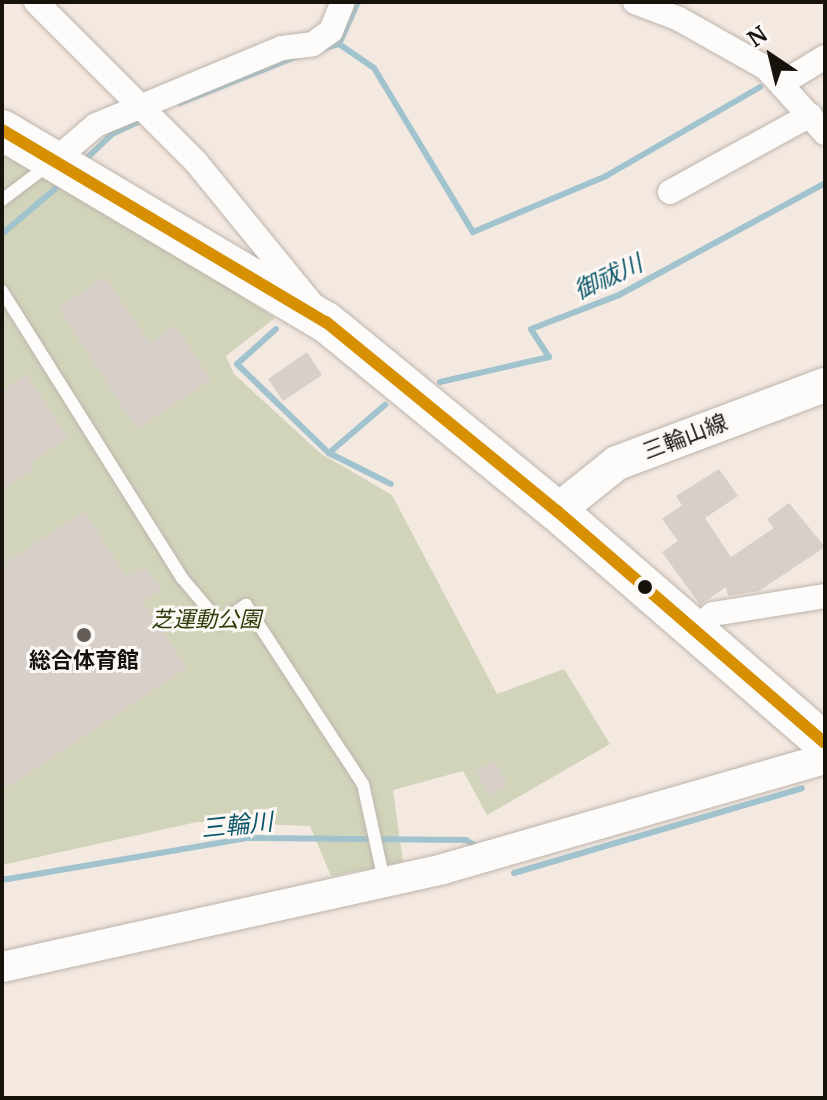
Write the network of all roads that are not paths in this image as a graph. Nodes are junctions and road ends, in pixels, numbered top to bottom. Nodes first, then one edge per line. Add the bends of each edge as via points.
1 (36, 2) edge
2 (343, 2) edge
3 (635, 2) edge
4 (825, 57) edge
5 (784, 82) junction
6 (138, 108) junction
7 (818, 124) edge
8 (2, 130) edge
9 (55, 160) junction
10 (670, 192) dead end
11 (2, 200) edge
12 (2, 291) edge
13 (325, 322) junction
14 (825, 385) edge
15 (557, 511) junction
16 (825, 596) edge
17 (695, 629) junction
18 (825, 743) edge
19 (825, 759) edge
20 (381, 872) junction
21 (2, 967) edge

1 - 6 street
2 - 6 street via 331,31 313,44 282,48
3 - 5 street via 738,50
4 - 5 street
5 - 7 street
6 - 9 street via 96,125
6 - 13 street via 196,162
7 - 10 street
8 - 9 highway
9 - 11 lane
9 - 13 highway
12 - 20 lane via 182,578 220,623 246,605 363,784
13 - 15 highway
14 - 15 main road, 三輪山線 via 617,463
15 - 17 highway
16 - 17 street via 713,614
17 - 18 highway
19 - 20 street via 443,869
20 - 21 street

